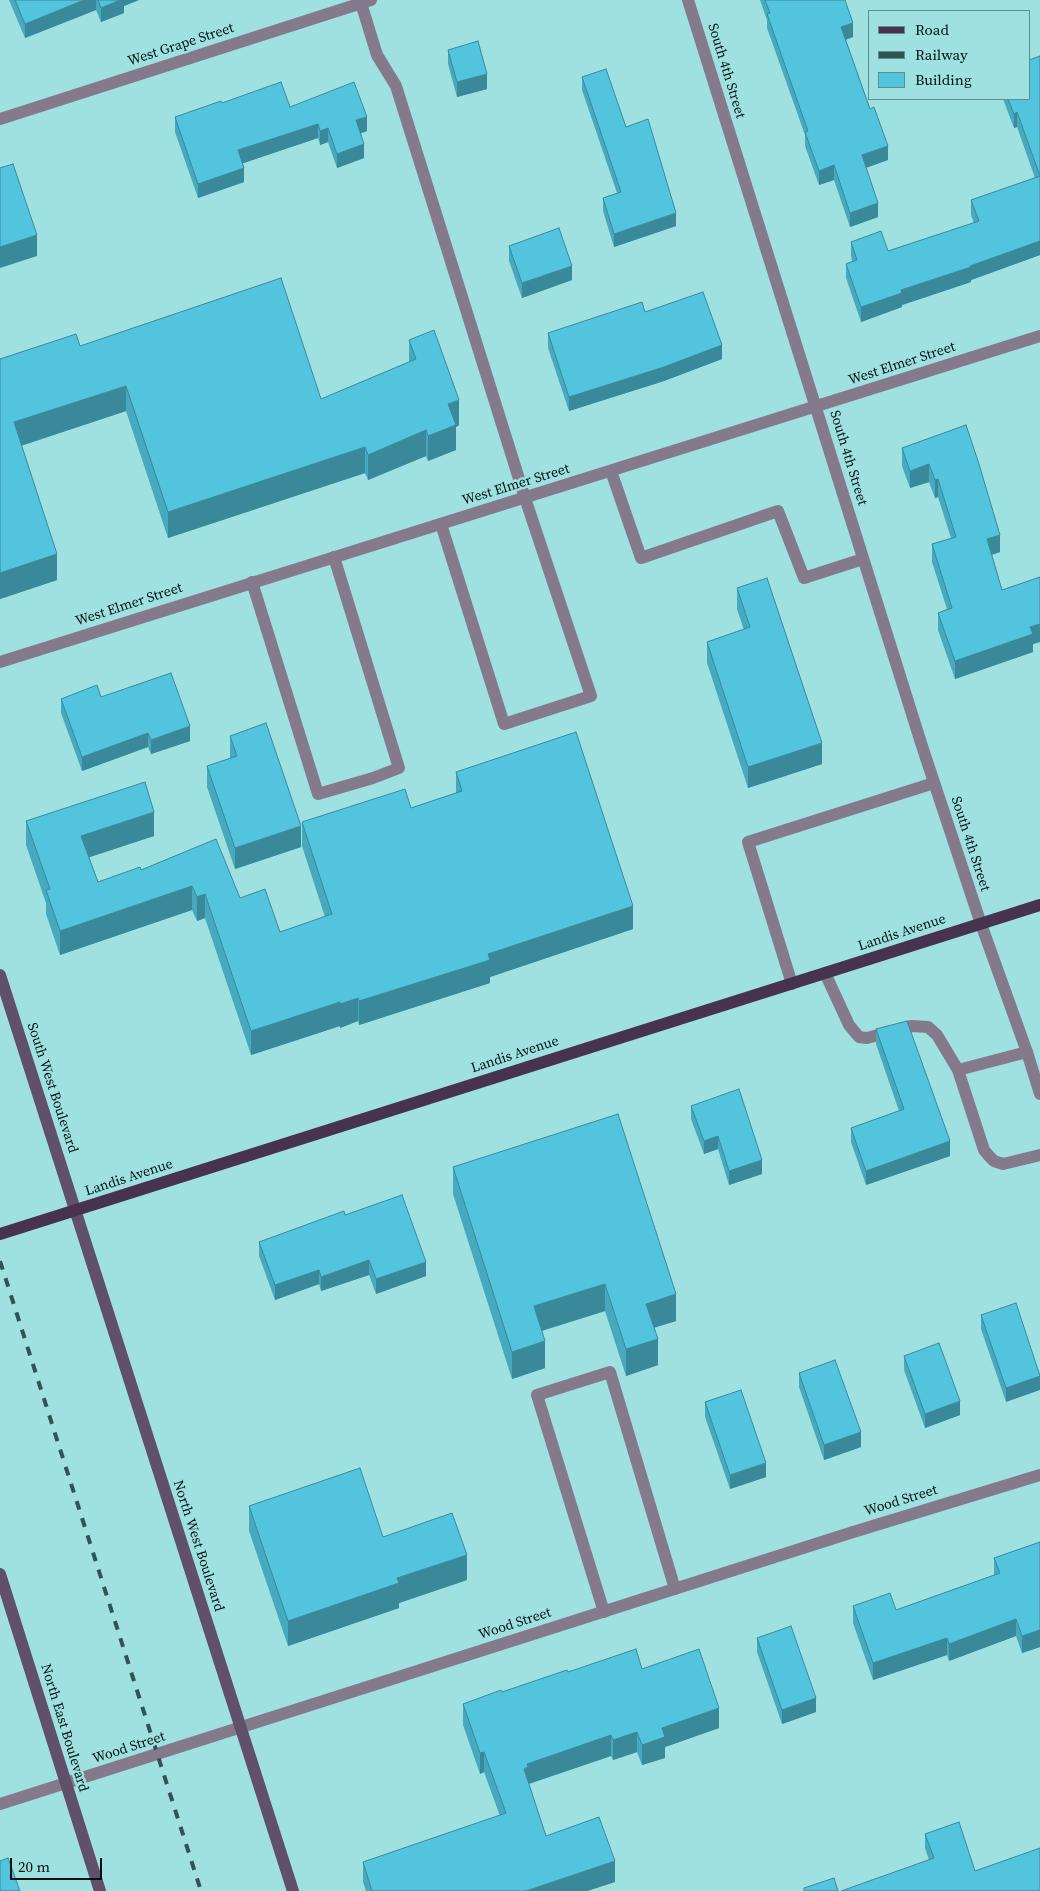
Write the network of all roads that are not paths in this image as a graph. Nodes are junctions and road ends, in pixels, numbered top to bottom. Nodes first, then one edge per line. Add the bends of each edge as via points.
1 (688, 0) edge
2 (366, 2) edge
3 (0, 119) edge
4 (1040, 336) edge
5 (816, 407) junction
6 (611, 471) junction
7 (525, 498) junction
8 (441, 524) junction
9 (334, 557) junction
10 (864, 559) junction
11 (252, 582) junction
12 (0, 662) edge
13 (934, 783) junction
14 (1040, 905) edge
15 (981, 924) junction
16 (825, 973) junction
17 (0, 975) edge
18 (792, 984) junction
19 (1027, 1052) junction
20 (958, 1070) junction
21 (1040, 1094) edge
22 (1040, 1155) edge
23 (75, 1210) junction
24 (0, 1234) edge
25 (1040, 1475) edge
26 (0, 1574) edge
27 (675, 1589) junction
28 (604, 1612) junction
29 (240, 1728) junction
30 (66, 1783) junction
31 (0, 1804) edge
32 (100, 1891) edge
33 (293, 1891) edge

1 - 5 street, South 4th Street
2 - 3 street, West Grape Street
2 - 7 street via 377,55 396,86
4 - 5 street, West Elmer Street
5 - 6 street, West Elmer Street
5 - 10 street, South 4th Street
6 - 7 street, West Elmer Street
6 - 10 street via 641,558 778,511 804,578
7 - 8 street, West Elmer Street
7 - 8 street via 591,696 504,724
8 - 9 street, West Elmer Street
9 - 11 street, West Elmer Street
9 - 11 street via 399,768 373,778 318,794
10 - 13 street, South 4th Street
11 - 12 street, West Elmer Street
13 - 15 street, South 4th Street
13 - 18 street via 748,842
14 - 15 main road, Landis Avenue
15 - 16 main road, Landis Avenue
15 - 19 street, South 4th Street
16 - 18 main road, Landis Avenue
16 - 20 street via 849,1025 859,1037 867,1038 911,1026 928,1028 937,1035
17 - 23 main road, South West Boulevard
18 - 23 main road, Landis Avenue
19 - 20 street
19 - 21 street, South 4th Street
20 - 22 street via 984,1150 989,1156 1003,1164
23 - 24 main road, Landis Avenue
23 - 29 main road, North West Boulevard
25 - 27 street, Wood Street
26 - 30 main road, North East Boulevard
27 - 28 street, Wood Street
27 - 28 street via 610,1372 537,1395
28 - 29 street, Wood Street
29 - 30 street, Wood Street
29 - 33 main road, North West Boulevard
30 - 31 street, Wood Street
30 - 32 main road, North East Boulevard

